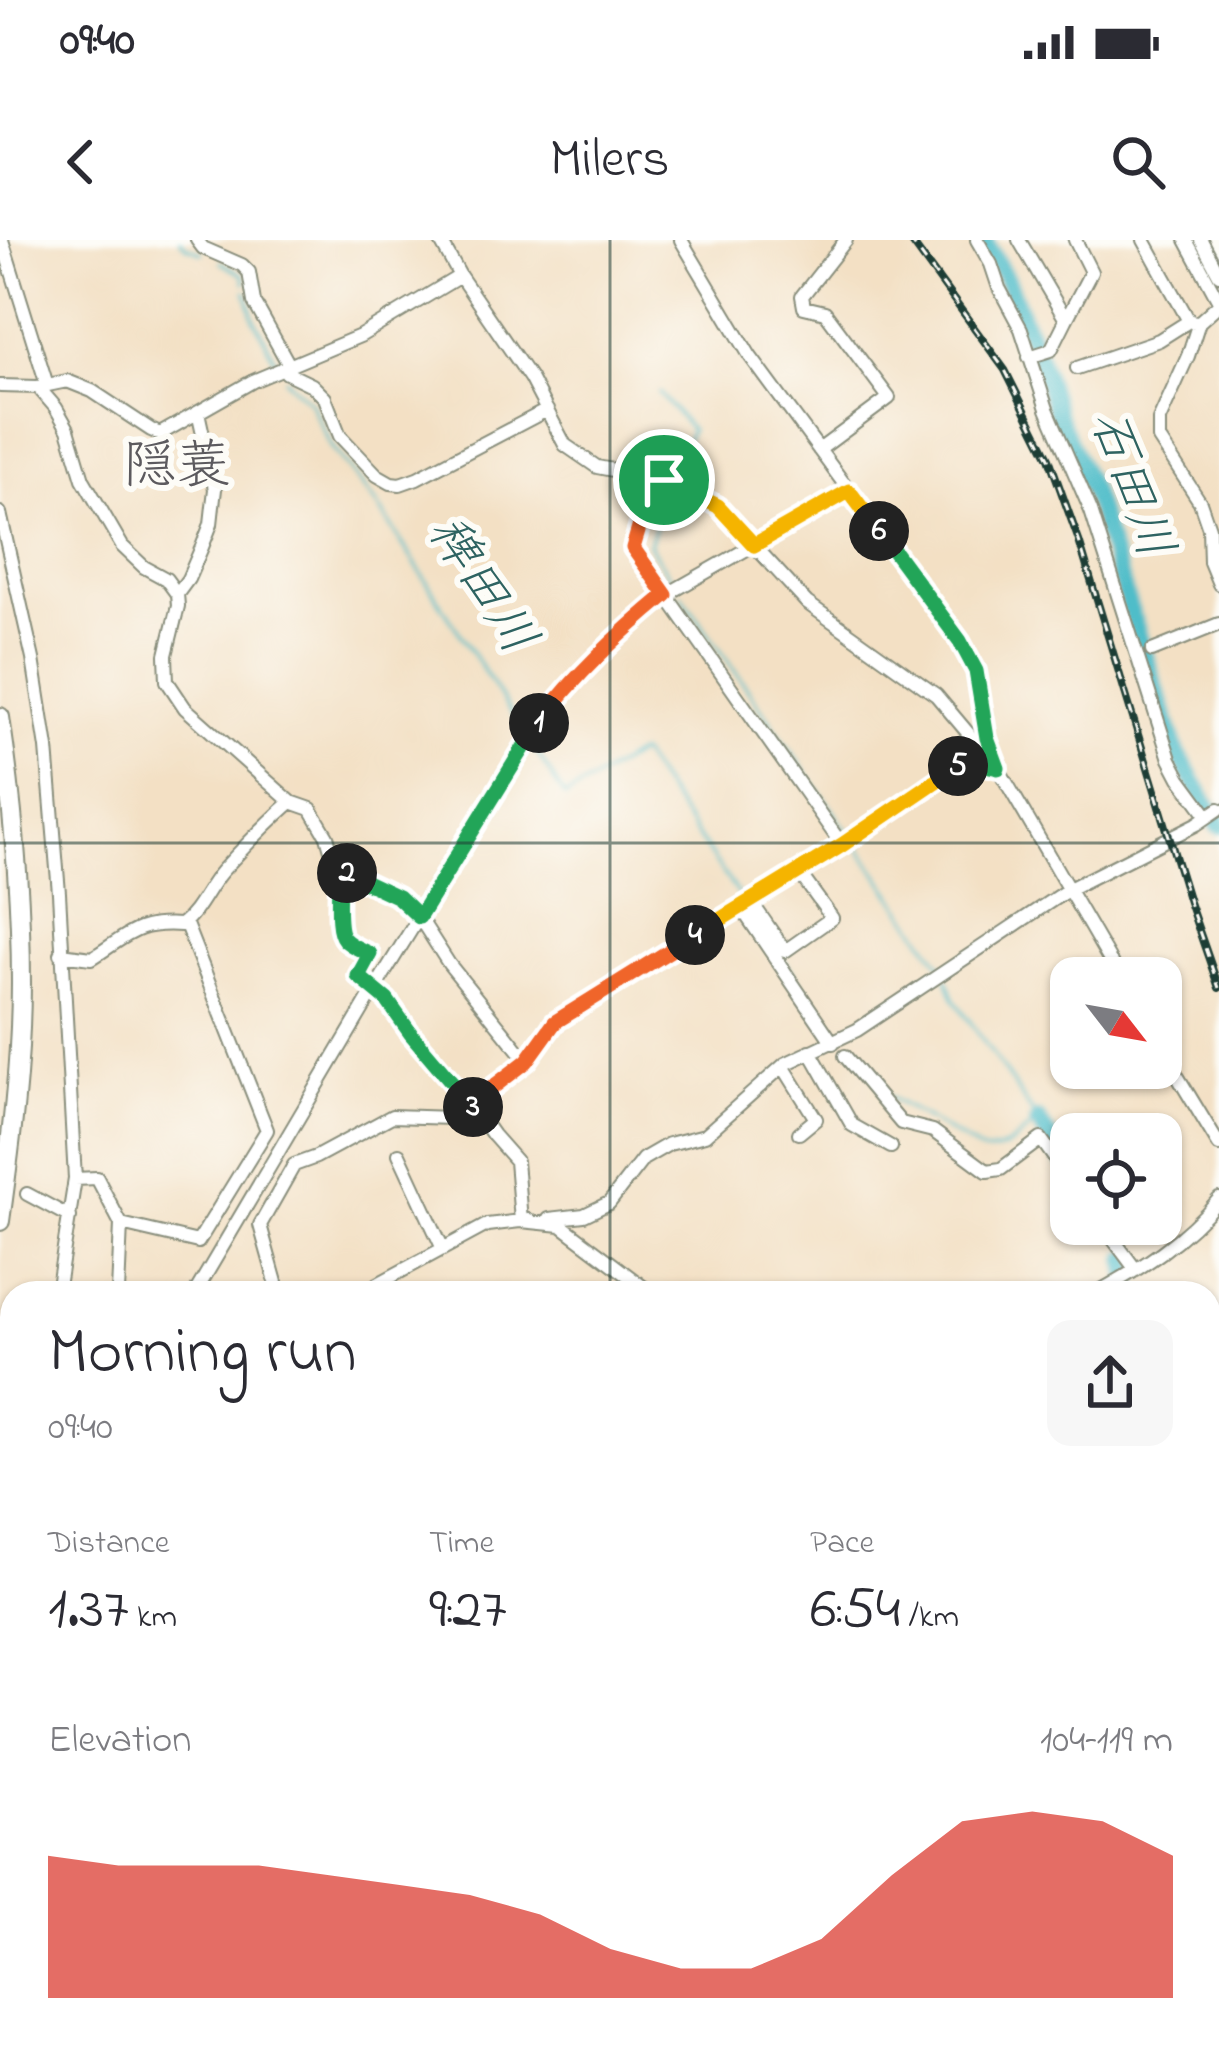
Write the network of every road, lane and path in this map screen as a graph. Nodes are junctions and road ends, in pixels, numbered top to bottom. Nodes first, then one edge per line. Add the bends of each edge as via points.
1 (2, 240) edge
2 (197, 240) edge
3 (440, 240) edge
4 (681, 240) edge
5 (846, 240) edge
6 (977, 240) edge
7 (1019, 240) edge
8 (1076, 240) edge
9 (1144, 240) edge
10 (1186, 240) edge
11 (1202, 240) edge
12 (1219, 274) edge
13 (460, 276) junction
14 (1219, 302) edge
15 (1066, 320) junction
16 (1194, 322) junction
17 (1029, 357) junction
18 (289, 365) junction
19 (1077, 368) dead end
20 (0, 386) edge
21 (43, 386) junction
22 (547, 410) junction
23 (198, 412) junction
24 (819, 450) junction
25 (664, 480) junction
26 (849, 491) junction
27 (0, 513) edge
28 (3, 534) edge
29 (754, 545) junction
30 (1219, 584) edge
31 (177, 594) junction
32 (666, 595) junction
33 (1219, 624) edge
34 (1152, 651) dead end
35 (0, 717) edge
36 (998, 768) junction
37 (291, 802) junction
38 (1214, 813) edge
39 (842, 845) junction
40 (338, 869) junction
41 (798, 871) junction
42 (1069, 889) junction
43 (745, 903) junction
44 (419, 917) junction
45 (185, 922) junction
46 (61, 954) junction
47 (1108, 957) edge
48 (374, 990) junction
49 (835, 1042) junction
50 (810, 1051) junction
51 (845, 1056) dead end
52 (527, 1061) junction
53 (783, 1066) junction
54 (1182, 1083) edge
55 (482, 1119) junction
56 (799, 1133) dead end
57 (1219, 1144) edge
58 (891, 1147) dead end
59 (1050, 1151) edge
60 (399, 1154) dead end
61 (75, 1179) junction
62 (230, 1192) junction
63 (27, 1194) dead end
64 (1219, 1199) edge
65 (247, 1202) junction
66 (264, 1213) junction
67 (70, 1217) junction
68 (0, 1221) edge
69 (521, 1221) junction
70 (121, 1224) junction
71 (1118, 1245) edge
72 (443, 1249) junction
73 (1136, 1270) junction
74 (59, 1281) edge
75 (119, 1281) edge
76 (201, 1281) edge
77 (276, 1281) edge
78 (385, 1281) edge
79 (635, 1281) edge
80 (1117, 1281) edge

1 - 21 street
2 - 18 street via 249,272 254,302
3 - 13 street
4 - 24 street via 750,356
5 - 24 street via 802,296 804,307 825,312 889,398
6 - 17 street
7 - 15 street
8 - 15 street via 1091,272
9 - 16 street
10 - 14 street
11 - 12 street
13 - 18 street via 360,336
13 - 22 street
14 - 16 street
15 - 17 street via 1051,350
16 - 19 street
16 - 30 street via 1159,440 1200,502
17 - 38 street via 1091,511 1170,758
18 - 22 street via 287,373 325,398 340,436 391,483 417,478
18 - 23 street
20 - 21 street
21 - 23 street via 67,381 92,391 160,434
21 - 31 street via 122,546
22 - 25 street via 565,445 597,467
23 - 31 street via 215,489 211,524
24 - 26 street
25 - 29 street via 718,506
25 - 32 street via 633,548
26 - 29 street
26 - 36 street via 960,641 976,671
27 - 28 street
28 - 46 street via 47,748
29 - 32 street
29 - 36 street via 807,603 936,695
31 - 37 street via 166,656 170,687
32 - 39 street
32 - 44 street via 563,691
33 - 34 street
35 - 68 highway via 21,984
36 - 39 street via 966,760
36 - 42 street
37 - 40 street via 311,808
37 - 45 street via 251,837
38 - 42 street
39 - 41 street
40 - 44 street via 398,897
40 - 48 street via 339,933 370,954 358,976
41 - 43 street
41 - 43 street via 832,918 785,951
42 - 47 street
42 - 49 street
43 - 49 street
43 - 52 street via 555,1022
44 - 48 street
44 - 52 street
45 - 46 street via 152,923 92,958
45 - 62 street via 267,1130
46 - 61 street
48 - 55 street
48 - 65 street
49 - 50 street
50 - 53 street
50 - 58 street via 852,1125
51 - 59 street via 901,1124 933,1131 987,1172 1041,1139
52 - 55 street via 475,1101
53 - 56 street via 816,1119
53 - 69 street via 705,1136 644,1159 609,1202 584,1215
54 - 57 street
55 - 66 street via 392,1116 294,1165
55 - 69 street via 516,1161
60 - 72 street
61 - 67 street
61 - 70 street via 97,1178
62 - 65 street
62 - 70 street via 198,1242
63 - 67 street
64 - 73 street
65 - 66 street
65 - 76 street
66 - 77 street
67 - 74 street
69 - 72 street via 488,1225
69 - 79 street via 561,1225
70 - 75 street
71 - 73 street
72 - 78 street
73 - 80 street

